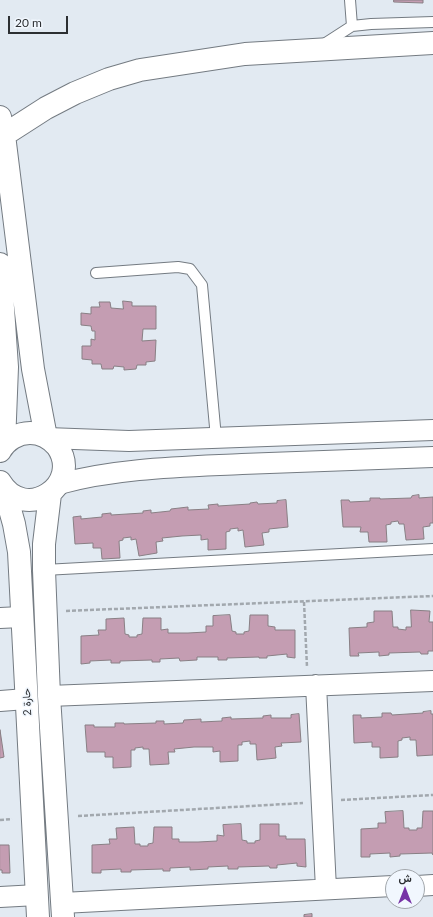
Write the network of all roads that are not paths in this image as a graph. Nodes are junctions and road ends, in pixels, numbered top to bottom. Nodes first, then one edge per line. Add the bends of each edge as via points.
1 (350, 0) edge
2 (433, 22) edge
3 (352, 26) junction
4 (433, 43) edge
5 (314, 50) junction
6 (1, 133) edge
7 (0, 264) edge
8 (96, 273) dead end
9 (433, 430) edge
10 (47, 437) junction
11 (216, 438) junction
12 (1, 447) edge
13 (433, 457) edge
14 (2, 485) edge
15 (54, 489) junction
16 (433, 549) edge
17 (44, 570) junction
18 (21, 617) junction
19 (0, 618) edge
20 (433, 681) edge
21 (312, 685) junction
22 (49, 696) junction
23 (26, 699) junction
24 (0, 701) edge
25 (385, 886) edge
26 (326, 889) junction
27 (37, 895) junction
28 (0, 897) edge
29 (63, 910) edge
30 (38, 917) edge

1 - 3 lane
2 - 3 lane
3 - 5 lane
4 - 5 street
5 - 6 street via 245,54 140,70 75,93
6 - 10 street via 33,369
7 - 12 street via 7,367
8 - 11 lane via 178,267 190,269 202,285
9 - 11 street
10 - 11 street via 129,441
10 - 12 street via 24,433 10,439
10 - 15 street, حارة 2 via 60,450 64,467
13 - 15 street via 217,465 133,471 95,476
14 - 15 street via 10,494 26,500 42,498
14 - 18 street, حارة 2 via 17,538
15 - 17 street, حارة 2 via 44,544
16 - 17 lane
17 - 22 street, حارة 2
18 - 19 street
18 - 23 street, حارة 2
20 - 21 street
21 - 22 street
21 - 26 street
22 - 29 street, حارة 2
23 - 24 street
23 - 27 street, حارة 2
25 - 26 street
26 - 29 street
27 - 28 street
27 - 30 street, حارة 2

